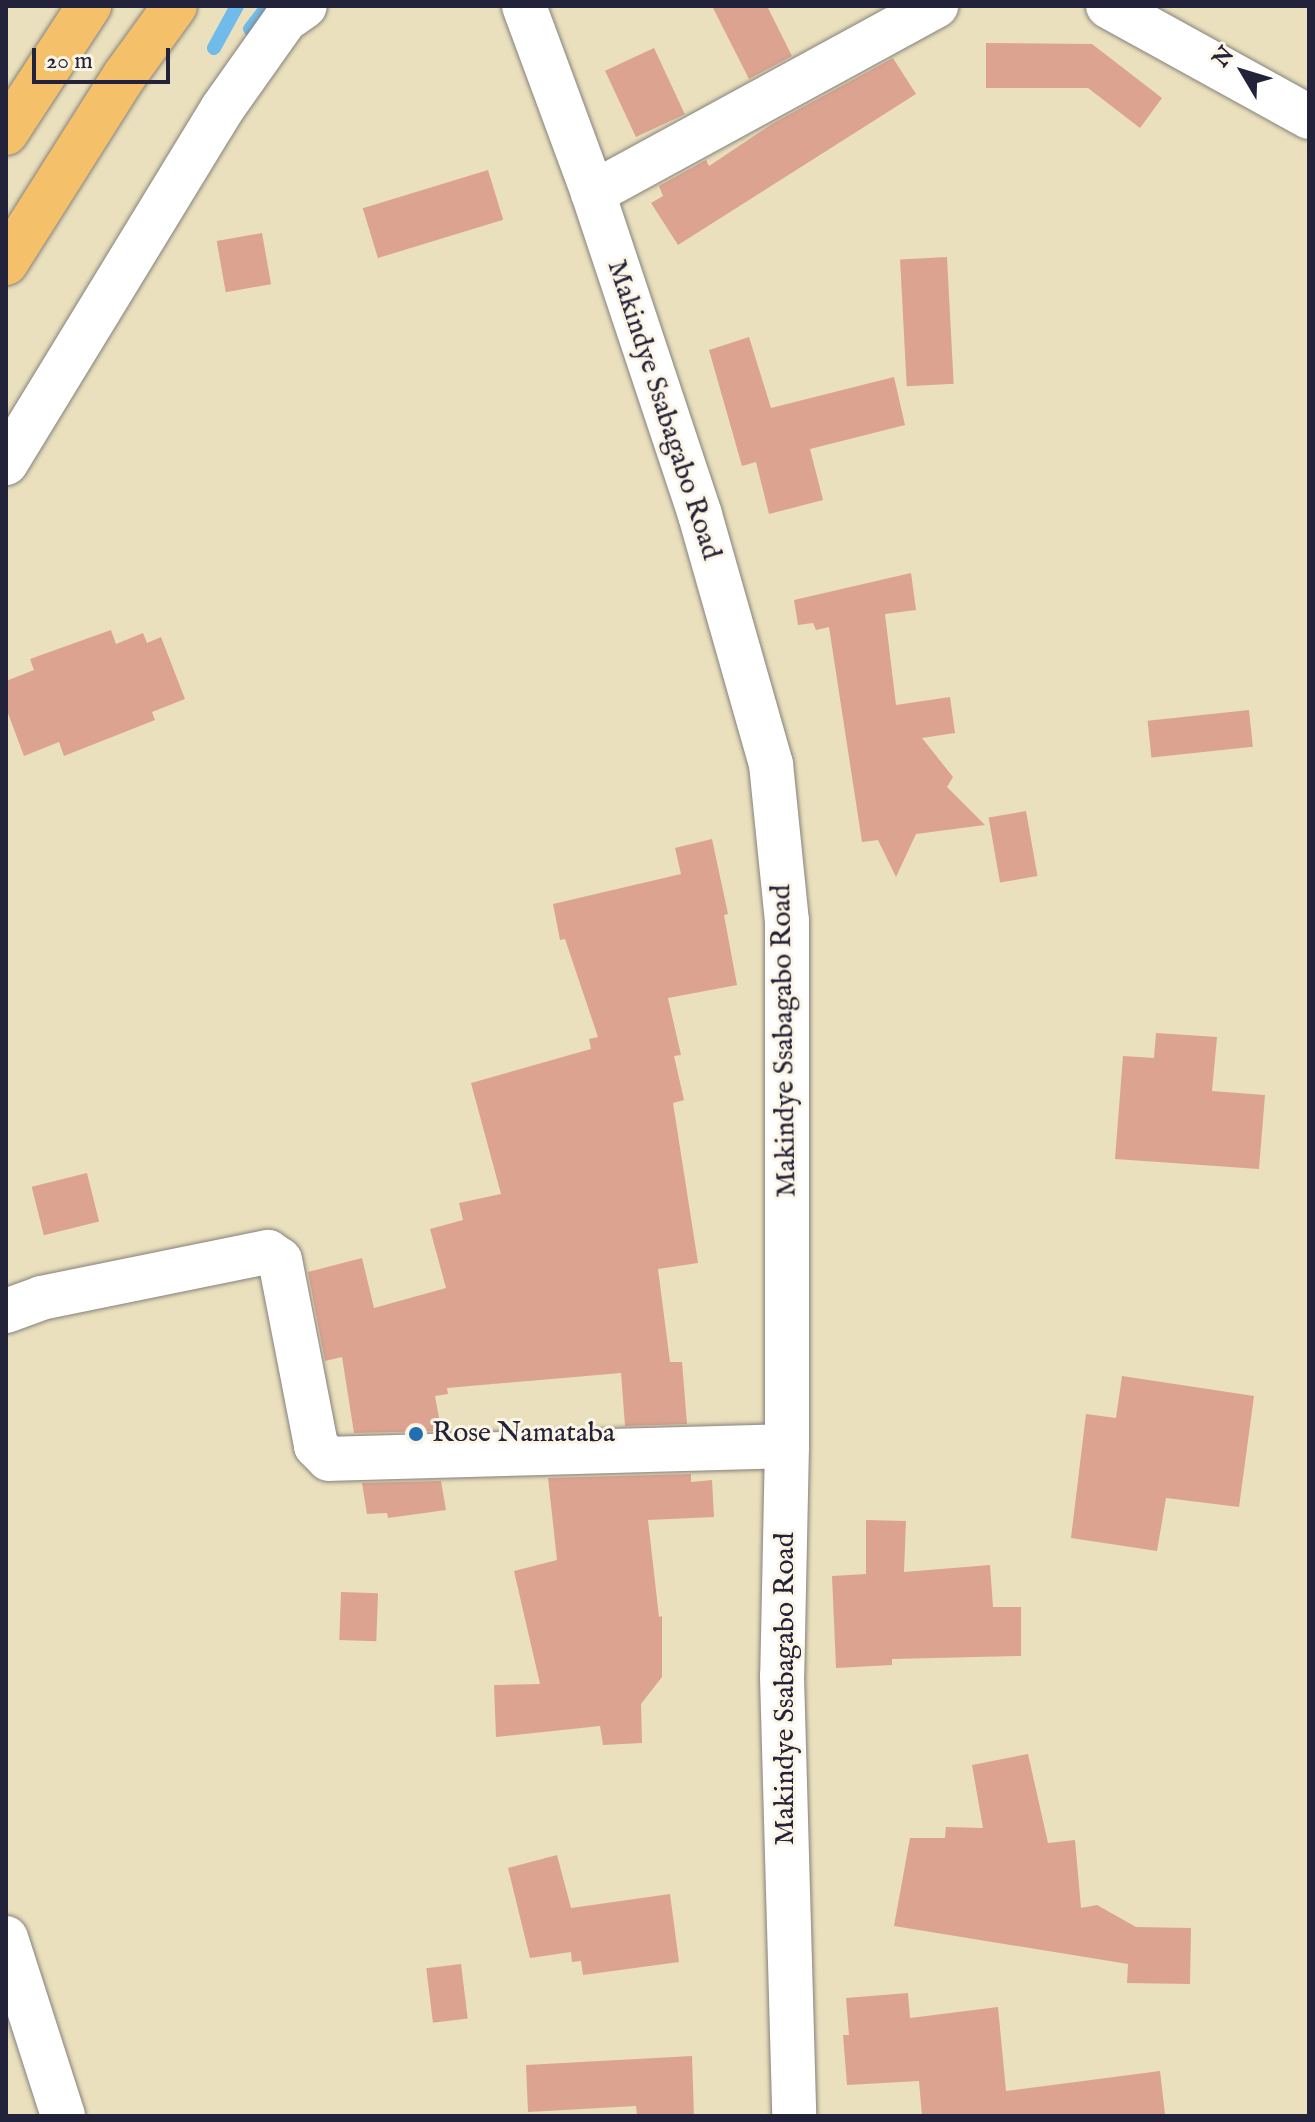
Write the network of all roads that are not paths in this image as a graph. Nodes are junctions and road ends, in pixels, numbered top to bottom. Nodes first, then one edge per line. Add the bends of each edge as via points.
1 (89, 6) edge
2 (175, 6) edge
3 (305, 6) edge
4 (524, 6) edge
5 (547, 6) edge
6 (936, 6) edge
7 (1108, 6) edge
8 (1309, 117) edge
9 (569, 128) junction
10 (6, 133) edge
11 (593, 193) junction
12 (6, 263) edge
13 (6, 463) edge
14 (6, 1311) edge
15 (787, 1446) junction
16 (6, 1938) edge
17 (63, 2116) edge
18 (794, 2116) edge

1 - 10 highway
2 - 12 highway
3 - 13 street via 285,20 222,109
4 - 9 street, Makindye Ssabagabo Road
5 - 9 street
6 - 11 street
7 - 8 street
9 - 11 street, Makindye Ssabagabo Road
11 - 15 street, Makindye Ssabagabo Road via 700,515 771,764 787,921
14 - 15 street via 41,1298 268,1252 280,1260 316,1446 329,1459
15 - 18 street, Makindye Ssabagabo Road via 782,1676
16 - 17 street

